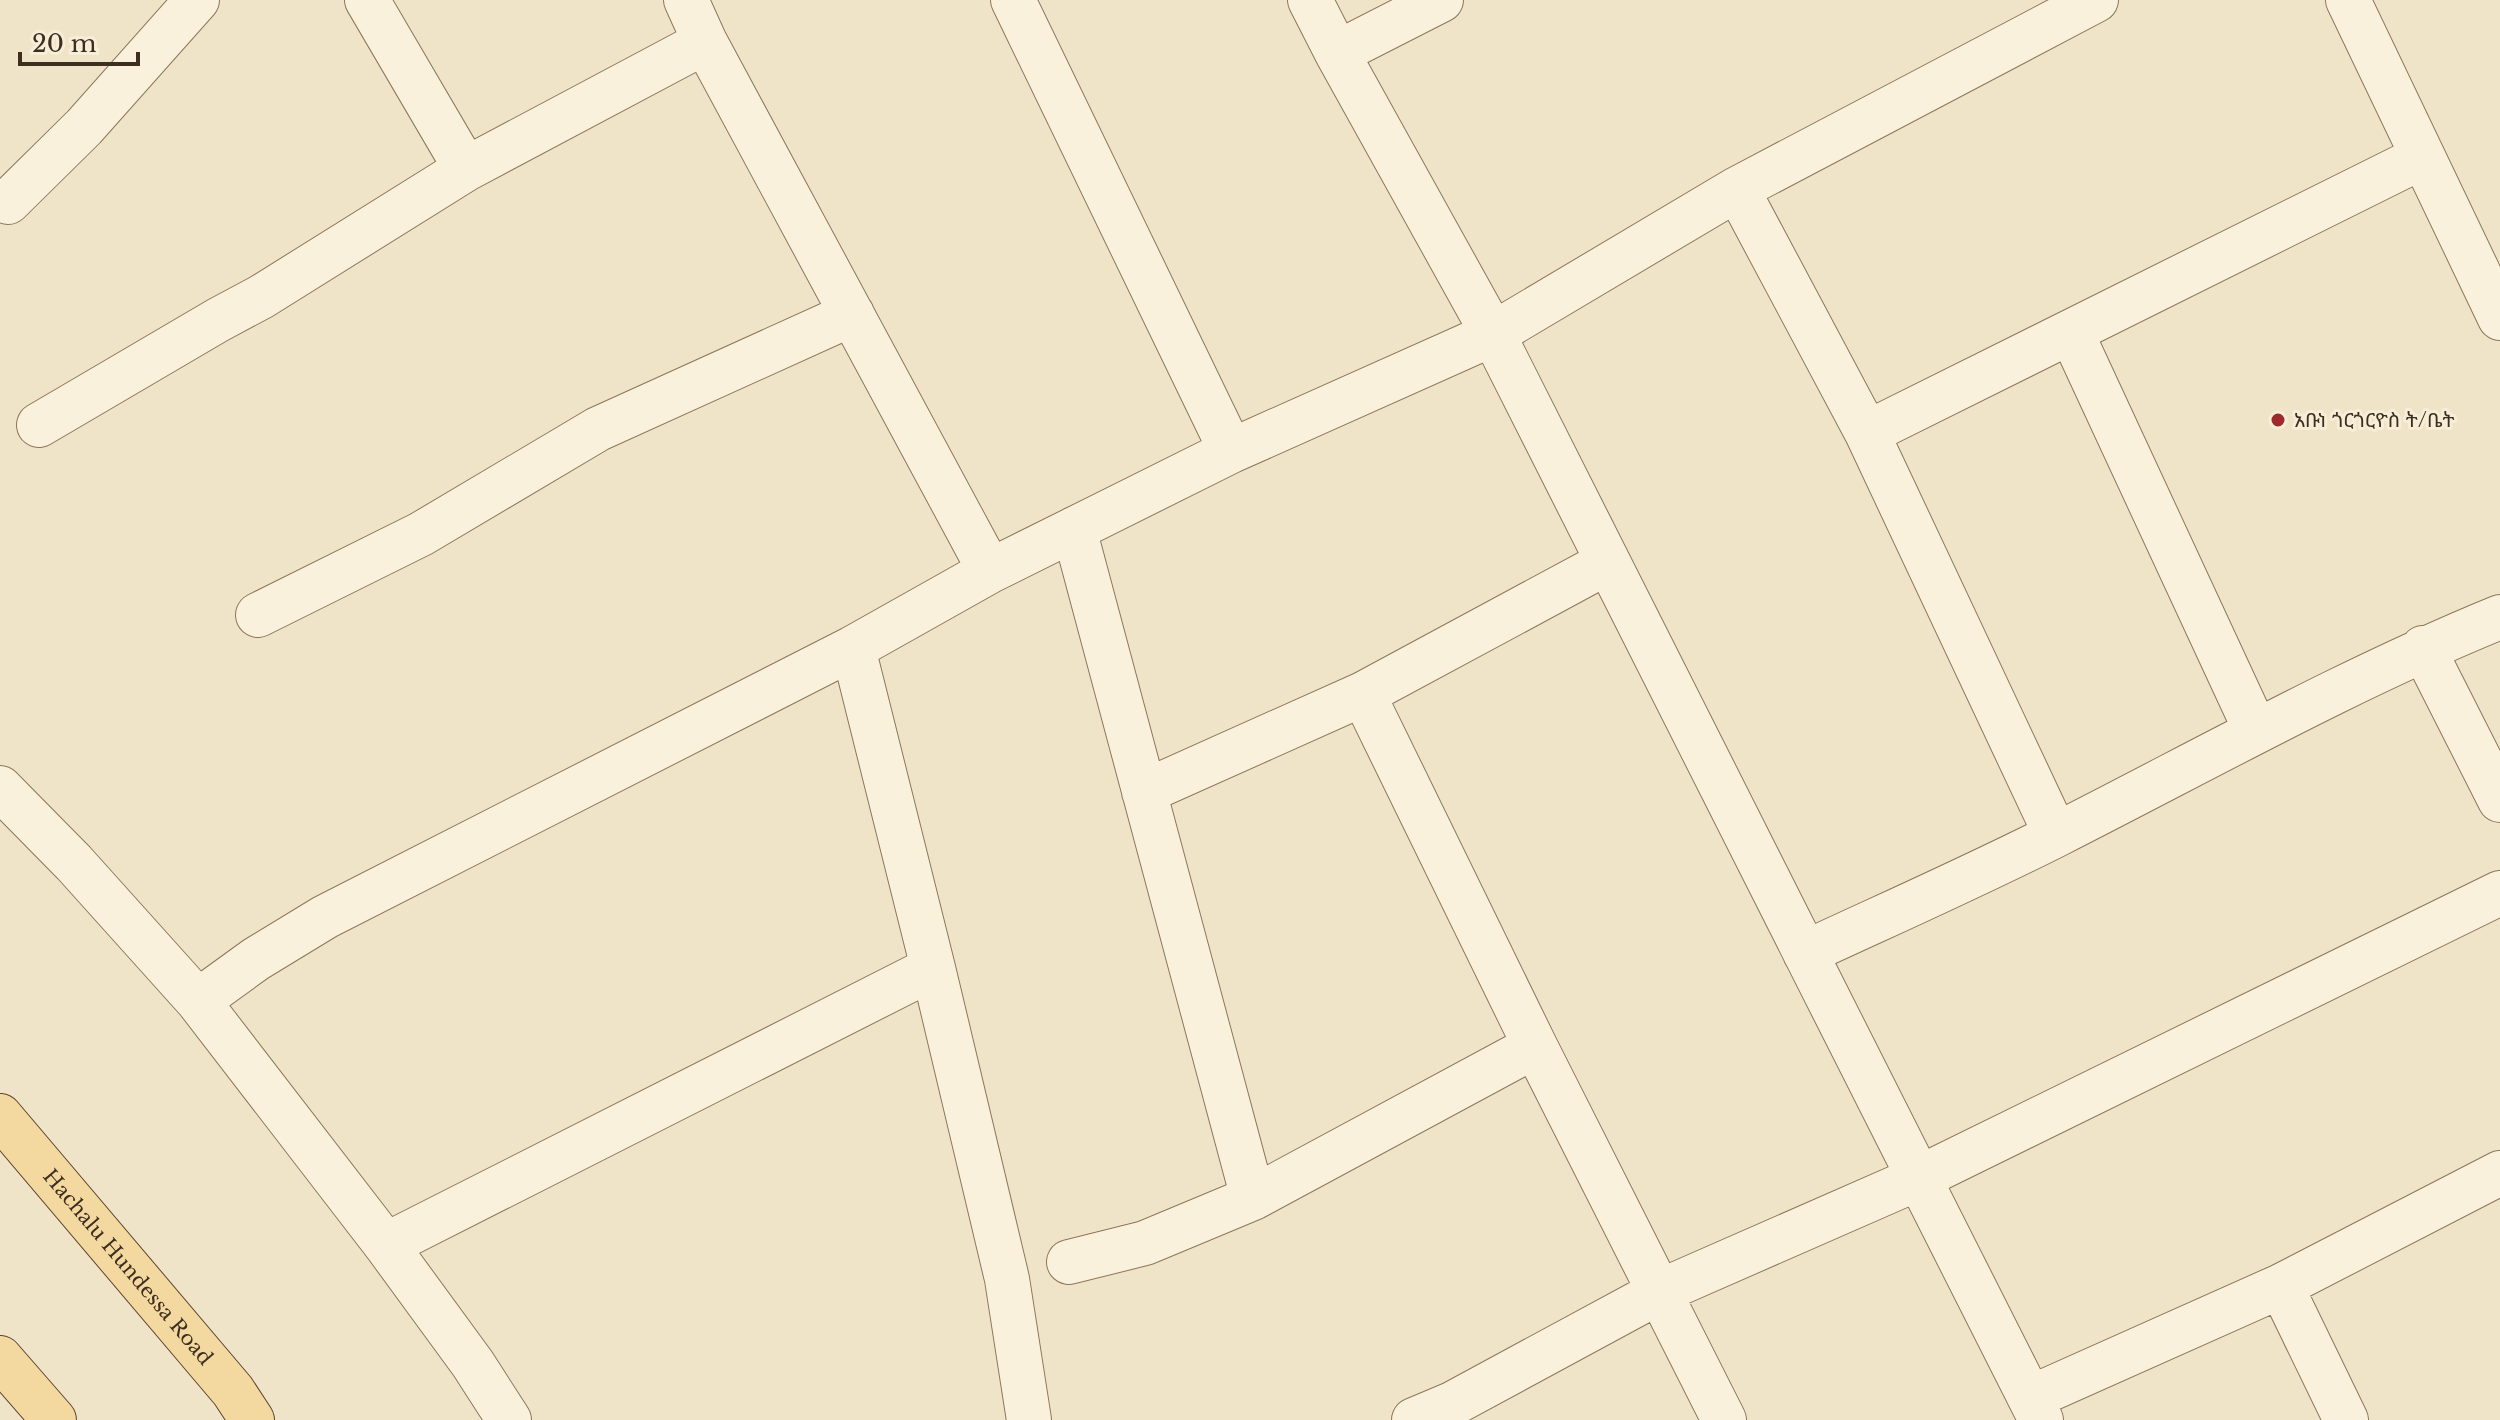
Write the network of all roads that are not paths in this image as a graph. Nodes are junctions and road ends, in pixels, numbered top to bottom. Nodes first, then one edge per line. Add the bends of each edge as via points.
1 (197, 0) edge
2 (367, 0) edge
3 (686, 0) edge
4 (1013, 0) edge
5 (1310, 0) edge
6 (1441, 0) edge
7 (2096, 0) edge
8 (2348, 0) edge
9 (705, 42) junction
10 (1337, 53) junction
11 (2422, 157) junction
12 (466, 169) junction
13 (1737, 189) junction
14 (8, 202) dead end
15 (852, 314) junction
16 (2500, 318) edge
17 (2071, 332) junction
18 (1493, 334) junction
19 (39, 425) dead end
20 (1867, 433) junction
21 (1231, 451) junction
22 (1074, 529) junction
23 (1608, 562) junction
24 (990, 571) junction
25 (258, 615) dead end
26 (2500, 617) edge
27 (853, 648) junction
28 (2423, 648) junction
29 (1363, 694) junction
30 (2256, 731) junction
31 (0, 788) edge
32 (1144, 792) junction
33 (2500, 800) edge
34 (2056, 835) junction
35 (2500, 893) edge
36 (1805, 953) junction
37 (933, 968) junction
38 (198, 1001) junction
39 (1535, 1046) junction
40 (0, 1116) edge
41 (2500, 1173) edge
42 (1921, 1177) junction
43 (1253, 1198) junction
44 (386, 1245) junction
45 (1069, 1262) dead end
46 (2281, 1286) junction
47 (1661, 1291) junction
48 (0, 1358) edge
49 (2036, 1409) edge
50 (1442, 1415) edge
51 (54, 1420) edge
52 (252, 1420) edge
53 (509, 1420) edge
54 (1029, 1420) edge
55 (1724, 1420) edge
56 (2346, 1420) edge

1 - 14 street via 84,127
2 - 12 street
3 - 9 street
4 - 21 street
5 - 10 street
6 - 10 street
7 - 13 street
8 - 11 street
9 - 12 street
9 - 15 street
10 - 18 street
11 - 16 street
11 - 17 street
12 - 19 street via 261,297
13 - 18 street
13 - 20 street
15 - 24 street
15 - 25 street via 598,429 421,534
17 - 20 street
17 - 30 street
18 - 21 street
18 - 23 street
20 - 34 street
21 - 22 street
22 - 24 street
22 - 32 street
23 - 29 street
23 - 36 street
24 - 27 street
26 - 28 street
27 - 37 street
27 - 38 street via 325,917
28 - 30 street
28 - 33 street
29 - 32 street
29 - 39 street
30 - 34 street
31 - 38 street
32 - 43 street
34 - 36 street
35 - 42 street
36 - 42 street
37 - 44 street
37 - 54 street via 1007,1279
38 - 44 street
39 - 43 street
39 - 47 street
40 - 52 main road, Hachalu Hundessa Road
41 - 46 street
42 - 47 street
42 - 49 street
43 - 45 street via 1145,1243
44 - 53 street
46 - 49 street
46 - 56 street
47 - 50 street
47 - 55 street
48 - 51 main road

